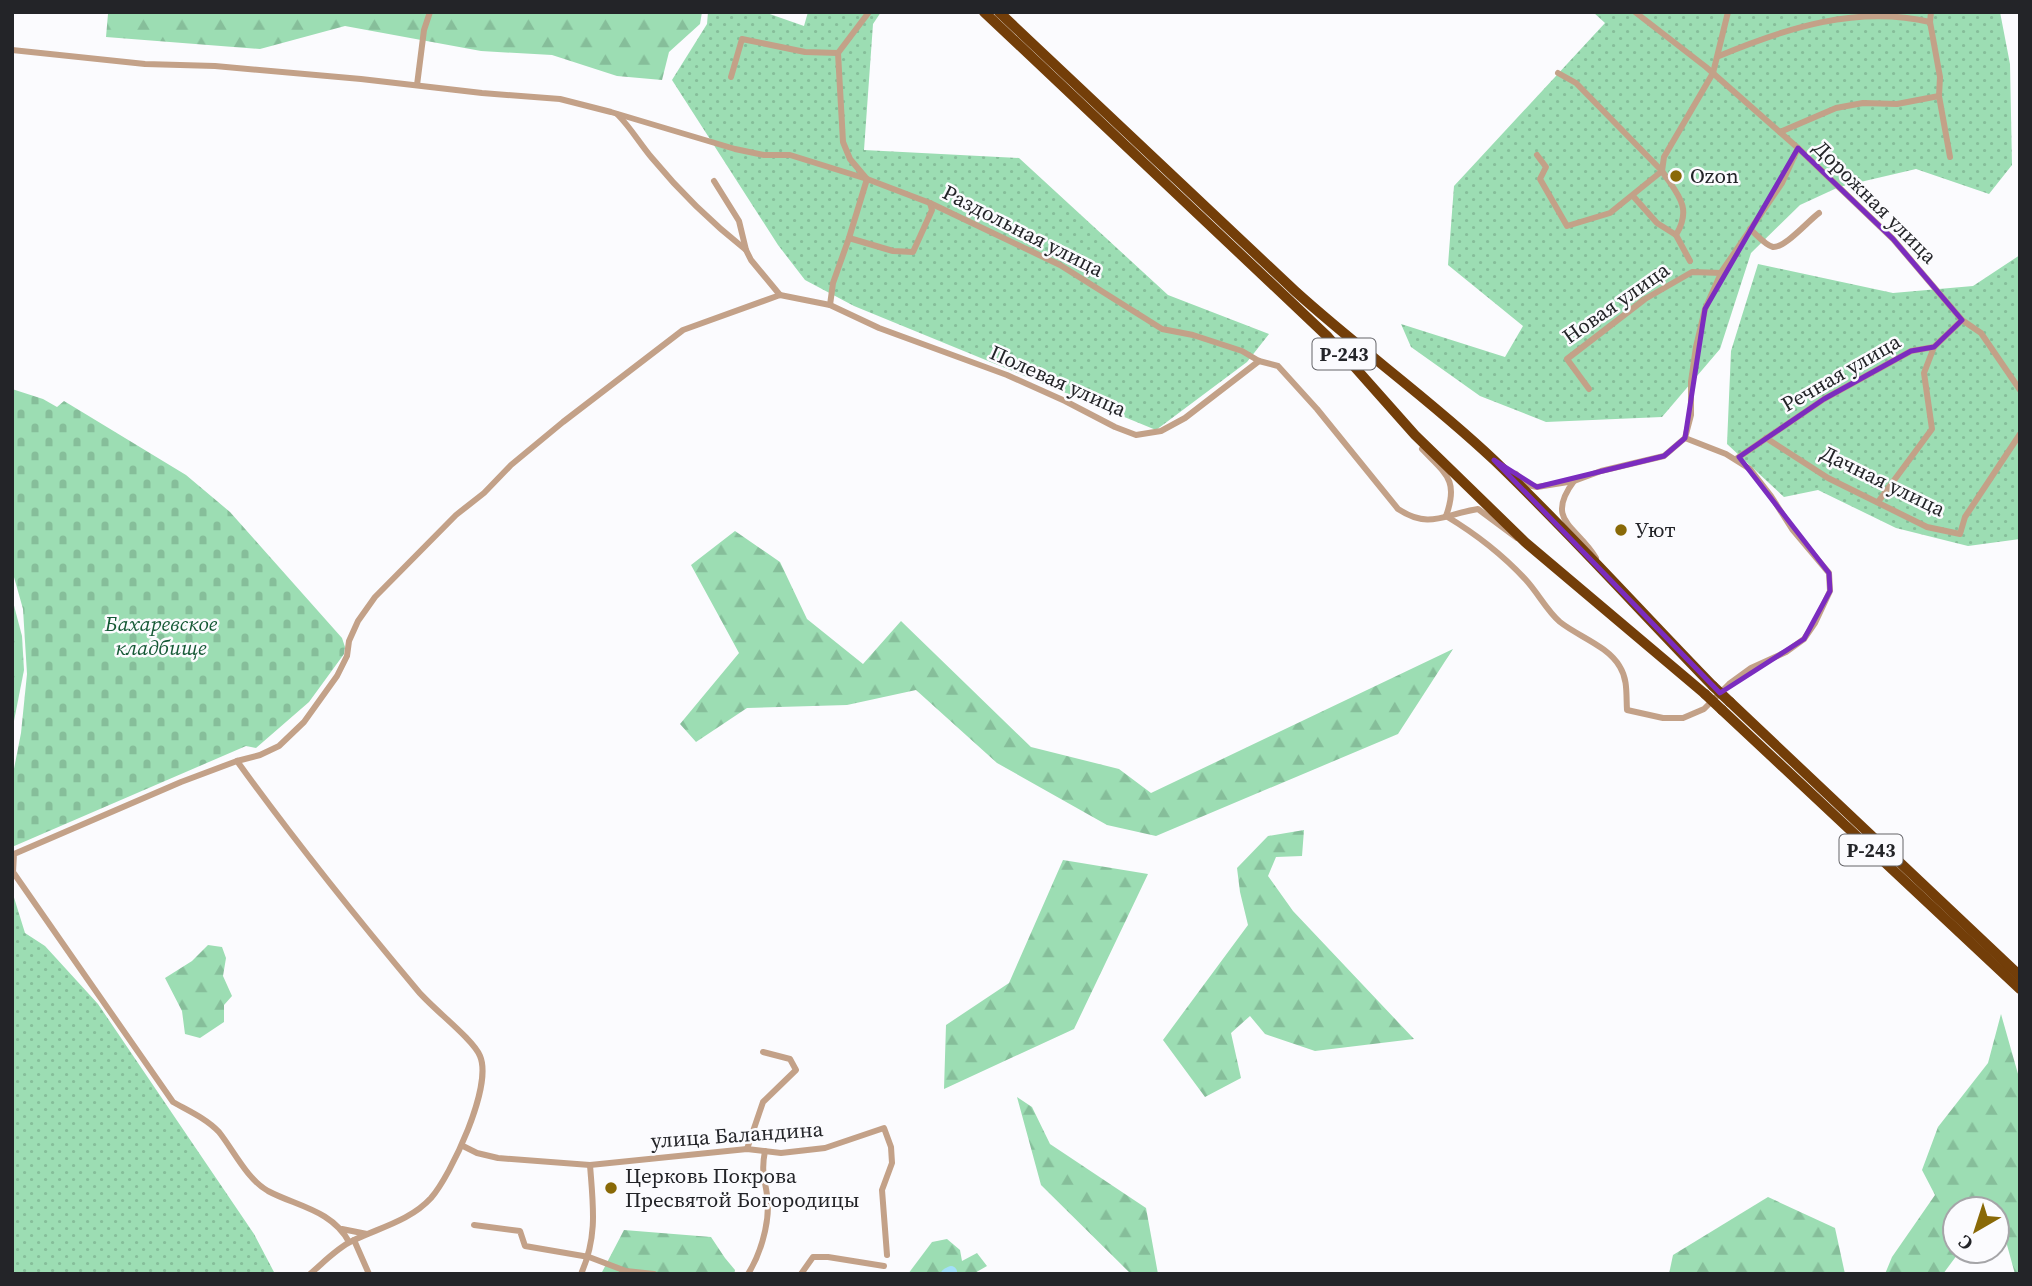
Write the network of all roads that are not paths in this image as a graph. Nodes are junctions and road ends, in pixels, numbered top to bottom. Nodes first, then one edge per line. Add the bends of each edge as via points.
1 (430, 12) edge
2 (984, 12) edge
3 (999, 12) edge
4 (1635, 12) edge
5 (1728, 12) edge
6 (1931, 12) edge
7 (867, 15) edge
8 (1930, 22) junction
9 (12, 50) edge
10 (838, 53) junction
11 (1718, 56) junction
12 (1558, 73) dead end
13 (1713, 73) junction
14 (731, 77) dead end
15 (417, 85) junction
16 (1939, 96) junction
17 (617, 113) junction
18 (1780, 132) junction
19 (1798, 148) junction
20 (1537, 155) dead end
21 (1950, 157) dead end
22 (1662, 171) junction
23 (867, 179) junction
24 (714, 181) dead end
25 (1633, 195) junction
26 (930, 203) junction
27 (1819, 213) dead end
28 (1751, 229) junction
29 (1676, 235) junction
30 (849, 238) junction
31 (746, 250) junction
32 (1690, 261) dead end
33 (1721, 273) junction
34 (780, 295) junction
35 (830, 305) junction
36 (1962, 320) junction
37 (1934, 347) junction
38 (1259, 361) junction
39 (1589, 389) dead end
40 (2020, 390) edge
41 (2020, 434) edge
42 (1415, 435) junction
43 (1685, 438) junction
44 (1766, 438) junction
45 (1736, 459) junction
46 (1494, 460) junction
47 (1574, 481) junction
48 (1878, 502) junction
49 (1446, 516) junction
50 (1525, 542) junction
51 (1600, 564) junction
52 (1709, 690) junction
53 (1726, 706) junction
54 (237, 761) junction
55 (2020, 976) edge
56 (2020, 989) edge
57 (763, 1052) dead end
58 (463, 1146) junction
59 (747, 1149) junction
60 (765, 1151) junction
61 (590, 1165) junction
62 (474, 1224) dead end
63 (342, 1229) junction
64 (368, 1234) junction
65 (351, 1241) junction
66 (887, 1255) dead end
67 (589, 1257) junction
68 (884, 1266) dead end
69 (310, 1274) edge
70 (369, 1274) edge
71 (581, 1274) edge
72 (654, 1274) edge
73 (748, 1274) edge
74 (801, 1274) edge

1 - 15 street
2 - 42 highway, Р-243 via 1328,337
3 - 46 highway, Р-243 via 1327,320
4 - 13 street
5 - 11 street
6 - 8 street
7 - 10 street
8 - 11 street via 1908,17 1845,17 1795,27
8 - 16 street
9 - 15 street, Раздольная улица
10 - 14 street via 805,52 742,39
10 - 23 street via 843,142
11 - 13 street
12 - 22 street via 1576,83
13 - 18 street
13 - 22 street via 1664,157
15 - 17 street, Раздольная улица via 560,99
16 - 18 street via 1836,108
16 - 21 street
17 - 23 street, Раздольная улица via 736,149 790,155
17 - 31 street via 677,186
18 - 19 street
19 - 28 street, Дорожная улица via 1782,183
19 - 36 street, Дорожная улица via 1893,239
20 - 25 street via 1546,167 1540,179 1567,226 1610,213
22 - 25 street
22 - 29 street via 1682,201 1685,221
23 - 26 street, Раздольная улица
23 - 30 street
24 - 31 street via 739,221
25 - 29 street via 1657,223
26 - 30 street via 932,210 913,252
26 - 38 street, Раздольная улица via 1060,265 1163,329 1242,351
27 - 28 street via 1776,247
28 - 33 street, Дорожная улица
29 - 32 street
30 - 35 street
31 - 34 street
33 - 39 street, Новая улица via 1692,272 1645,299 1567,359
33 - 43 street, Дорожная улица via 1705,309 1696,347
34 - 35 street, Полевая улица
34 - 54 street via 682,330 511,465 375,597 358,621 337,676 304,722 279,746
35 - 38 street, Полевая улица via 1007,375 1136,435 1161,431 1185,418
36 - 37 street, Речная улица
36 - 40 street via 1981,332
37 - 44 street, Речная улица via 1910,351
37 - 48 street via 1924,373 1932,429
38 - 49 street, Раздольная улица via 1278,366 1295,383 1398,509 1412,518 1430,521
41 - 48 street, Дачная улица via 1965,517 1960,534 1927,527
42 - 49 street via 1449,477 1452,499
42 - 50 highway, Р-243
43 - 45 street
43 - 47 street via 1664,456
44 - 45 street, Речная улица
44 - 48 street, Дачная улица via 1828,478
45 - 49 street via 1760,481 1829,573 1830,591 1804,639 1751,668 1704,709 1683,718 1627,710 1626,680 1619,665 1559,621 1504,558
46 - 47 street via 1528,485
46 - 51 highway, Р-243
47 - 51 street via 1560,504 1562,514
49 - 50 street, Раздольная улица via 1478,509
50 - 52 highway, Р-243
51 - 52 highway, Р-243
52 - 53 highway, Р-243, bridge
53 - 55 highway, Р-243
53 - 56 highway, Р-243
54 - 58 street via 368,932 480,1056 482,1086
54 - 63 street via 14,854 13,872 173,1102 217,1130 266,1190 300,1203
57 - 59 street via 790,1059 796,1070 762,1102
58 - 61 street, улица Баландина via 498,1158
58 - 64 street via 428,1201 401,1220
59 - 60 street, улица Баландина
59 - 61 street, улица Баландина
60 - 66 street, улица Баландина via 824,1148 884,1128 892,1163 882,1190
60 - 73 street via 765,1229 756,1263
61 - 67 street via 594,1216
62 - 67 street via 520,1231 525,1246
63 - 64 street
63 - 65 street
64 - 65 street
65 - 69 street
65 - 70 street
67 - 71 street
67 - 72 street via 626,1271
68 - 74 street via 813,1257

